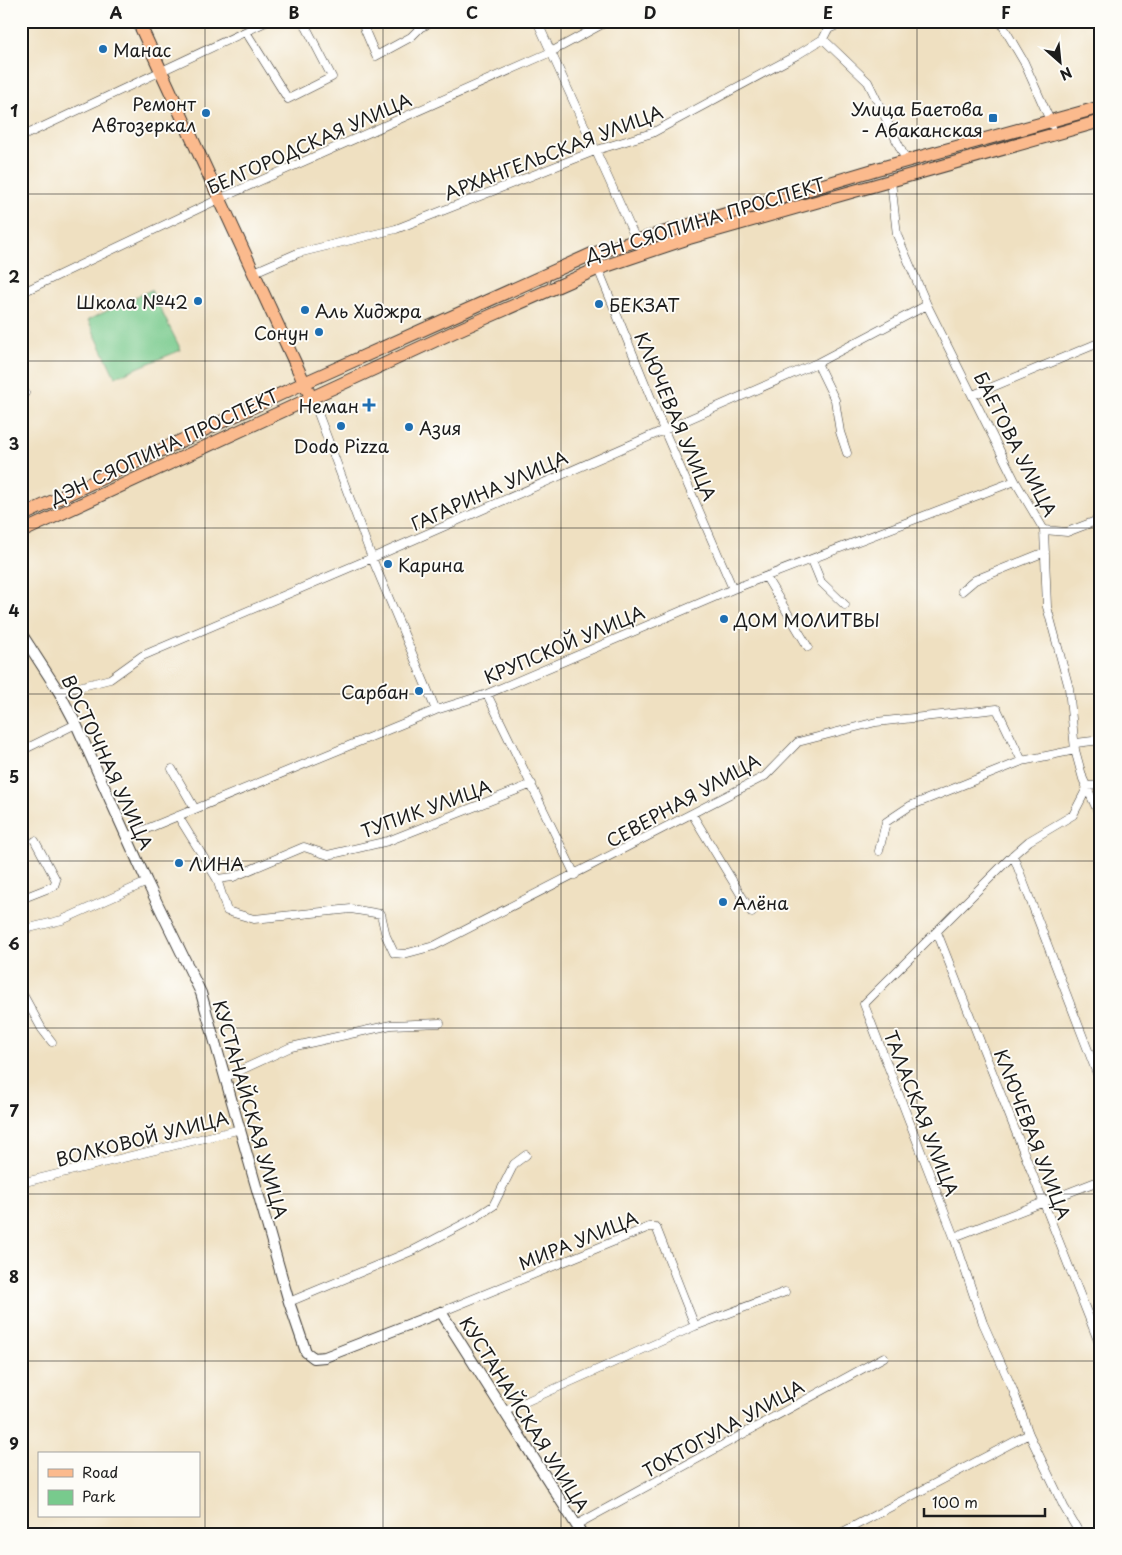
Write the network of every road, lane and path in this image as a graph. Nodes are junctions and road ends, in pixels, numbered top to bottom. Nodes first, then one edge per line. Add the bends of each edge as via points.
1 (138, 21) edge
2 (268, 21) edge
3 (303, 21) edge
4 (361, 21) edge
5 (436, 21) edge
6 (537, 21) edge
7 (608, 21) edge
8 (847, 21) edge
9 (1000, 21) edge
10 (420, 24) edge
11 (246, 32) junction
12 (823, 39) junction
13 (551, 52) junction
14 (162, 71) junction
15 (1101, 107) edge
16 (1101, 121) edge
17 (1050, 122) junction
18 (1056, 135) junction
19 (21, 137) edge
20 (597, 150) junction
21 (906, 160) junction
22 (891, 181) junction
23 (219, 199) junction
24 (636, 239) junction
25 (592, 254) junction
26 (642, 254) junction
27 (598, 269) junction
28 (252, 273) junction
29 (21, 293) edge
30 (928, 305) junction
31 (1101, 342) edge
32 (817, 363) junction
33 (304, 384) junction
34 (973, 395) junction
35 (312, 397) junction
36 (664, 430) junction
37 (848, 453) dead end
38 (1014, 481) junction
39 (21, 516) edge
40 (1100, 522) edge
41 (1044, 530) junction
42 (21, 532) edge
43 (1045, 552) junction
44 (372, 558) junction
45 (812, 560) junction
46 (766, 578) junction
47 (734, 589) junction
48 (962, 591) dead end
49 (845, 605) dead end
50 (21, 633) edge
51 (808, 647) dead end
52 (26, 650) edge
53 (59, 692) junction
54 (487, 694) junction
55 (436, 710) junction
56 (76, 724) junction
57 (1101, 740) edge
58 (1076, 746) junction
59 (21, 751) edge
60 (1022, 761) junction
61 (172, 769) dead end
62 (532, 784) junction
63 (1101, 785) edge
64 (1088, 786) junction
65 (195, 809) junction
66 (692, 814) junction
67 (178, 816) junction
68 (1101, 818) edge
69 (127, 837) junction
70 (36, 841) dead end
71 (879, 851) dead end
72 (1013, 855) junction
73 (575, 875) junction
74 (217, 879) junction
75 (147, 882) junction
76 (21, 899) edge
77 (752, 913) dead end
78 (21, 930) edge
79 (937, 932) junction
80 (21, 991) edge
81 (440, 1023) dead end
82 (52, 1042) dead end
83 (226, 1078) junction
84 (1101, 1084) edge
85 (241, 1128) junction
86 (526, 1155) dead end
87 (1101, 1180) edge
88 (21, 1183) edge
89 (1044, 1202) junction
90 (954, 1238) junction
91 (785, 1292) dead end
92 (289, 1302) junction
93 (441, 1312) junction
94 (695, 1326) junction
95 (1101, 1348) edge
96 (884, 1357) dead end
97 (505, 1411) junction
98 (1029, 1434) junction
99 (579, 1529) edge
100 (839, 1534) edge
101 (1080, 1534) edge

1 - 14 main road
2 - 11 street
3 - 11 street via 332,77 288,99
4 - 10 street via 376,56 411,37
5 - 10 street
6 - 13 street
7 - 13 street, БЕЛГОРОДСКАЯ УЛИЦА
8 - 12 street, АРХАНГЕЛЬСКАЯ УЛИЦА via 828,29
9 - 17 street via 1024,62
11 - 14 street
12 - 20 street, АРХАНГЕЛЬСКАЯ УЛИЦА via 652,133
12 - 21 street via 868,82
13 - 20 street
13 - 23 street, БЕЛГОРОДСКАЯ УЛИЦА
14 - 19 street
14 - 23 main road
15 - 17 main road, ДЭН СЯОПИНА ПРОСПЕКТ
16 - 18 main road, ДЭН СЯОПИНА ПРОСПЕКТ
17 - 18 street
17 - 21 main road, ДЭН СЯОПИНА ПРОСПЕКТ
18 - 22 main road, ДЭН СЯОПИНА ПРОСПЕКТ
20 - 24 street
20 - 28 street, АРХАНГЕЛЬСКАЯ УЛИЦА via 396,229 298,253
21 - 24 main road, ДЭН СЯОПИНА ПРОСПЕКТ
22 - 26 main road, ДЭН СЯОПИНА ПРОСПЕКТ
22 - 30 street, БАЕТОВА УЛИЦА via 897,235
23 - 28 main road
23 - 29 street, БЕЛГОРОДСКАЯ УЛИЦА
24 - 25 main road, ДЭН СЯОПИНА ПРОСПЕКТ
24 - 26 street
25 - 27 street, КЛЮЧЕВАЯ УЛИЦА
25 - 33 main road, ДЭН СЯОПИНА ПРОСПЕКТ
26 - 27 main road, ДЭН СЯОПИНА ПРОСПЕКТ
27 - 35 main road, ДЭН СЯОПИНА ПРОСПЕКТ
27 - 36 street, КЛЮЧЕВАЯ УЛИЦА
28 - 33 main road
30 - 32 street, ГАГАРИНА УЛИЦА
30 - 34 street, БАЕТОВА УЛИЦА
31 - 34 street
32 - 36 street, ГАГАРИНА УЛИЦА
32 - 37 street via 835,400 840,432
33 - 35 main road
33 - 39 main road, ДЭН СЯОПИНА ПРОСПЕКТ
34 - 38 street, БАЕТОВА УЛИЦА
35 - 42 main road, ДЭН СЯОПИНА ПРОСПЕКТ
35 - 44 street
36 - 44 street, ГАГАРИНА УЛИЦА
36 - 47 street, КЛЮЧЕВАЯ УЛИЦА
38 - 41 street, БАЕТОВА УЛИЦА
38 - 45 street, КРУПСКОЙ УЛИЦА
40 - 41 street via 1067,532
41 - 43 street, БАЕТОВА УЛИЦА
43 - 48 street via 974,580
43 - 58 street, БАЕТОВА УЛИЦА via 1047,606 1069,688
44 - 53 street, ГАГАРИНА УЛИЦА via 142,656 110,679
44 - 55 street
45 - 46 street, КРУПСКОЙ УЛИЦА
45 - 49 street via 821,582
46 - 47 street, КРУПСКОЙ УЛИЦА
46 - 51 street
47 - 54 street, КРУПСКОЙ УЛИЦА
50 - 52 street, ВОСТОЧНАЯ УЛИЦА
52 - 53 street, ВОСТОЧНАЯ УЛИЦА
53 - 56 street, ВОСТОЧНАЯ УЛИЦА
54 - 55 street, КРУПСКОЙ УЛИЦА
54 - 62 street
55 - 65 street, КРУПСКОЙ УЛИЦА
56 - 59 street
56 - 69 street, ВОСТОЧНАЯ УЛИЦА
57 - 58 street
58 - 60 street
58 - 64 street, БАЕТОВА УЛИЦА via 1083,779
60 - 66 street, СЕВЕРНАЯ УЛИЦА via 996,709 876,722 798,742 765,776
60 - 71 street via 910,806 886,822
61 - 65 street
62 - 73 street
62 - 74 street, ТУПИК УЛИЦА via 388,841 328,856 304,847 233,876
63 - 64 street
64 - 68 street, БАЕТОВА УЛИЦА
64 - 72 street, ТАЛАСКАЯ УЛИЦА via 1073,815 1029,841
65 - 67 street, КРУПСКОЙ УЛИЦА
66 - 73 street, СЕВЕРНАЯ УЛИЦА
66 - 77 street
67 - 69 street, КРУПСКОЙ УЛИЦА
67 - 74 street
69 - 75 street, ВОСТОЧНАЯ УЛИЦА
70 - 76 street via 56,880 54,886
72 - 79 street, ТАЛАСКАЯ УЛИЦА
72 - 84 street
73 - 74 street, СЕВЕРНАЯ УЛИЦА via 434,946 404,954 394,953 381,914 351,908 254,919 226,911
75 - 78 street via 62,920
75 - 83 street, КУСТАНАЙСКАЯ УЛИЦА via 201,993
79 - 89 street, КЛЮЧЕВАЯ УЛИЦА
79 - 90 street, ТАЛАСКАЯ УЛИЦА via 864,1004
80 - 82 street
81 - 83 street via 391,1026 291,1047
83 - 85 street, КУСТАНАЙСКАЯ УЛИЦА
85 - 88 street, ВОЛКОВОЙ УЛИЦА
85 - 92 street, КУСТАНАЙСКАЯ УЛИЦА
86 - 92 street via 514,1164 494,1206 414,1250
87 - 89 street
89 - 90 street
89 - 95 street, КЛЮЧЕВАЯ УЛИЦА
90 - 98 street, ТАЛАСКАЯ УЛИЦА via 983,1323 1014,1390
91 - 94 street
92 - 93 street, КУСТАНАЙСКАЯ УЛИЦА via 306,1352 314,1358 325,1357
93 - 94 street, МИРА УЛИЦА via 649,1227 656,1227
93 - 97 street, КУСТАНАЙСКАЯ УЛИЦА
94 - 97 street
96 - 99 street, ТОКТОГУЛА УЛИЦА
97 - 99 street, КУСТАНАЙСКАЯ УЛИЦА
98 - 100 street
98 - 101 street, ТАЛАСКАЯ УЛИЦА

